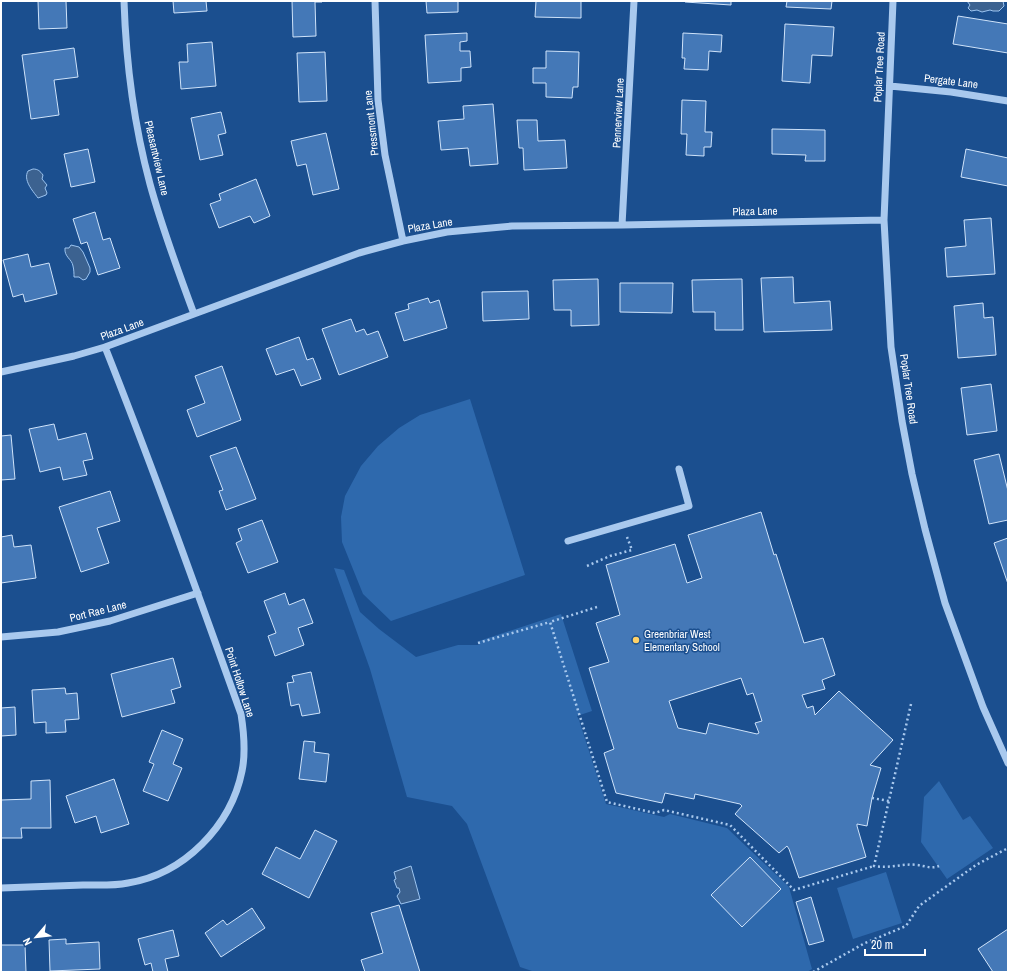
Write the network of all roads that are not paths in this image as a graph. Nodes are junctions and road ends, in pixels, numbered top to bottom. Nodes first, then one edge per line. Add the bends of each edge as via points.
1 (124, 1) edge
2 (375, 1) edge
3 (634, 1) edge
4 (893, 1) edge
5 (890, 86) junction
6 (1008, 101) edge
7 (884, 220) junction
8 (622, 225) junction
9 (402, 241) junction
10 (194, 314) junction
11 (105, 347) junction
12 (1, 372) edge
13 (679, 469) dead end
14 (568, 541) dead end
15 (198, 593) junction
16 (1, 637) edge
17 (1008, 763) edge
18 (1, 888) edge

1 - 10 street, Pleasantview Lane via 130,78 138,131 165,235
2 - 9 street, Pressmont Lane via 378,100 385,155
3 - 8 street, Pennerview Lane
4 - 5 street, Poplar Tree Road
5 - 6 street, Pergate Lane
5 - 7 street, Poplar Tree Road
7 - 8 street, Plaza Lane
7 - 17 street, Poplar Tree Road via 891,347 912,474 946,603 983,707
8 - 9 street, Plaza Lane via 512,226 447,232
9 - 10 street, Plaza Lane via 359,253
10 - 11 street, Plaza Lane
11 - 12 street, Plaza Lane
11 - 15 street, Point Hollow Lane
13 - 14 street via 689,506
15 - 16 street, Port Rae Lane via 110,621 58,632
15 - 18 street, Point Hollow Lane via 241,714 244,733 242,770 233,799 222,820 212,834 187,858 144,880 113,885

